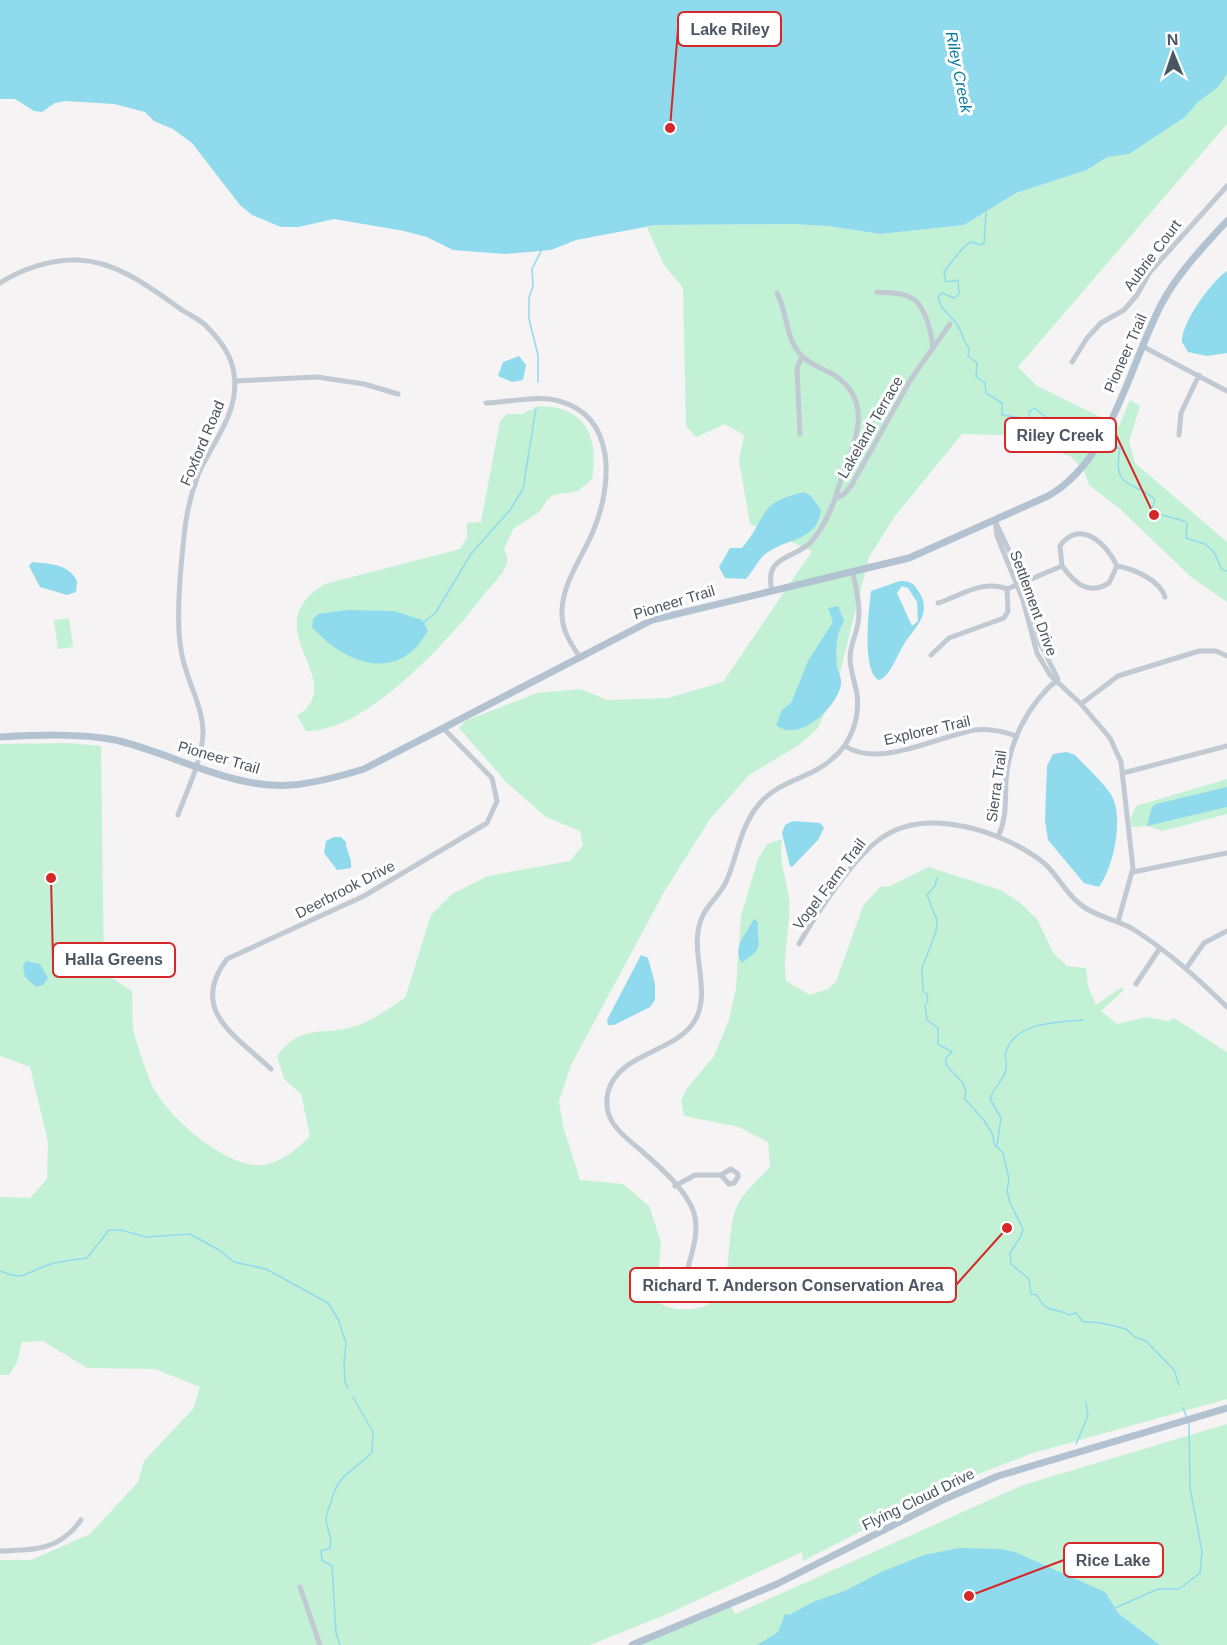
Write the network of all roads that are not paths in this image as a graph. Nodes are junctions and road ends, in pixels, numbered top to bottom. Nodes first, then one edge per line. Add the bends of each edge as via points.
1 (1227, 186) edge
2 (1227, 221) edge
3 (0, 282) edge
4 (876, 292) dead end
5 (777, 293) dead end
6 (950, 324) dead end
7 (1142, 346) junction
8 (931, 348) junction
9 (802, 357) junction
10 (1072, 362) dead end
11 (1199, 375) junction
12 (235, 381) junction
13 (1227, 392) edge
14 (398, 394) dead end
15 (486, 403) dead end
16 (800, 434) dead end
17 (1179, 435) dead end
18 (835, 499) junction
19 (994, 521) junction
20 (1062, 566) junction
21 (1117, 566) junction
22 (853, 573) junction
23 (1024, 582) junction
24 (1018, 585) junction
25 (1007, 589) junction
26 (772, 591) junction
27 (1165, 597) dead end
28 (938, 603) dead end
29 (931, 655) dead end
30 (579, 656) junction
31 (1227, 656) edge
32 (1058, 679) junction
33 (1081, 704) junction
34 (443, 728) junction
35 (0, 736) edge
36 (1016, 736) junction
37 (845, 746) junction
38 (1227, 746) edge
39 (196, 765) junction
40 (1123, 773) junction
41 (178, 815) dead end
42 (998, 837) junction
43 (1227, 853) edge
44 (1133, 872) junction
45 (1118, 922) junction
46 (1227, 931) edge
47 (799, 944) dead end
48 (1160, 948) junction
49 (1186, 967) junction
50 (1136, 984) dead end
51 (1227, 1007) edge
52 (271, 1069) dead end
53 (721, 1175) dead end
54 (675, 1186) junction
55 (686, 1275) dead end
56 (1227, 1407) edge
57 (81, 1520) dead end
58 (0, 1551) edge
59 (300, 1587) dead end
60 (320, 1645) edge
61 (633, 1645) edge

1 - 10 street, Aubrie Court via 1150,272 1124,310 1101,323
2 - 7 main road, Pioneer Trail via 1173,285
3 - 12 street, Foxford Road via 38,266 76,260 98,262 119,270 207,325 227,352
4 - 8 street via 907,294 919,303 931,335
5 - 9 street via 791,342
6 - 8 street, Lakeland Terrace
7 - 11 street
7 - 19 main road, Pioneer Trail via 1086,466 1062,488
8 - 18 street, Lakeland Terrace via 851,486
9 - 16 street via 797,368
9 - 18 street via 842,381 857,400 858,427
11 - 13 street
11 - 17 street via 1181,413
12 - 14 street via 317,378 364,384
12 - 39 street, Foxford Road via 234,401 198,476 186,526 180,650 201,717 201,746
15 - 30 street via 560,401 578,409 599,432 607,460 602,505 565,590 562,609 563,626
18 - 26 street, Lakeland Terrace via 811,543 783,558 773,569
19 - 22 main road, Pioneer Trail via 909,558
19 - 23 street, Settlement Drive
19 - 24 street, Settlement Drive
20 - 21 street via 1075,583 1092,589 1109,582
20 - 21 street via 1060,546 1067,538 1081,534 1101,542
20 - 23 street
21 - 27 street via 1135,570 1161,586
22 - 26 main road, Pioneer Trail
22 - 37 street via 858,613 850,657 858,708
23 - 24 street
23 - 32 street, Settlement Drive via 1040,643
24 - 25 street
24 - 32 street, Settlement Drive via 1037,653 1050,675
25 - 28 street via 990,585
25 - 29 street via 1008,611 1004,618 949,638
26 - 30 main road, Pioneer Trail via 652,620
30 - 34 main road, Pioneer Trail
31 - 33 street via 1199,651 1118,676
32 - 33 street, Settlement Drive
32 - 36 street, Sierra Trail via 1032,708
33 - 40 street, Settlement Drive via 1110,738
34 - 39 main road, Pioneer Trail via 364,769 291,785 263,783
34 - 52 street, Deerbrook Drive via 492,778 496,801 487,823 364,896 248,947 227,959 219,969 212,990 217,1017
35 - 39 main road, Pioneer Trail via 115,740
36 - 37 street, Explorer Trail via 977,730 916,747 867,754
36 - 42 street, Sierra Trail via 1008,766 1005,818
37 - 54 street via 824,766 772,790 751,813 727,880 702,916 698,929 702,997 696,1019 679,1037 617,1074 608,1091 608,1111 617,1132 649,1157
38 - 40 street
39 - 41 street, Foxford Road
40 - 44 street, Settlement Drive
42 - 45 street, Vogel Farm Trail via 1043,863 1080,905
42 - 47 street, Vogel Farm Trail via 953,825 910,825 885,835 864,854
43 - 44 street
44 - 45 street, Settlement Drive
45 - 48 street, Vogel Farm Trail
46 - 49 street via 1204,943
48 - 49 street, Vogel Farm Trail
48 - 50 street
49 - 51 street, Vogel Farm Trail
53 - 54 street via 695,1175
54 - 55 street via 696,1223
56 - 61 main road, Flying Cloud Drive via 998,1476 777,1584
57 - 58 street via 52,1546
59 - 60 street

